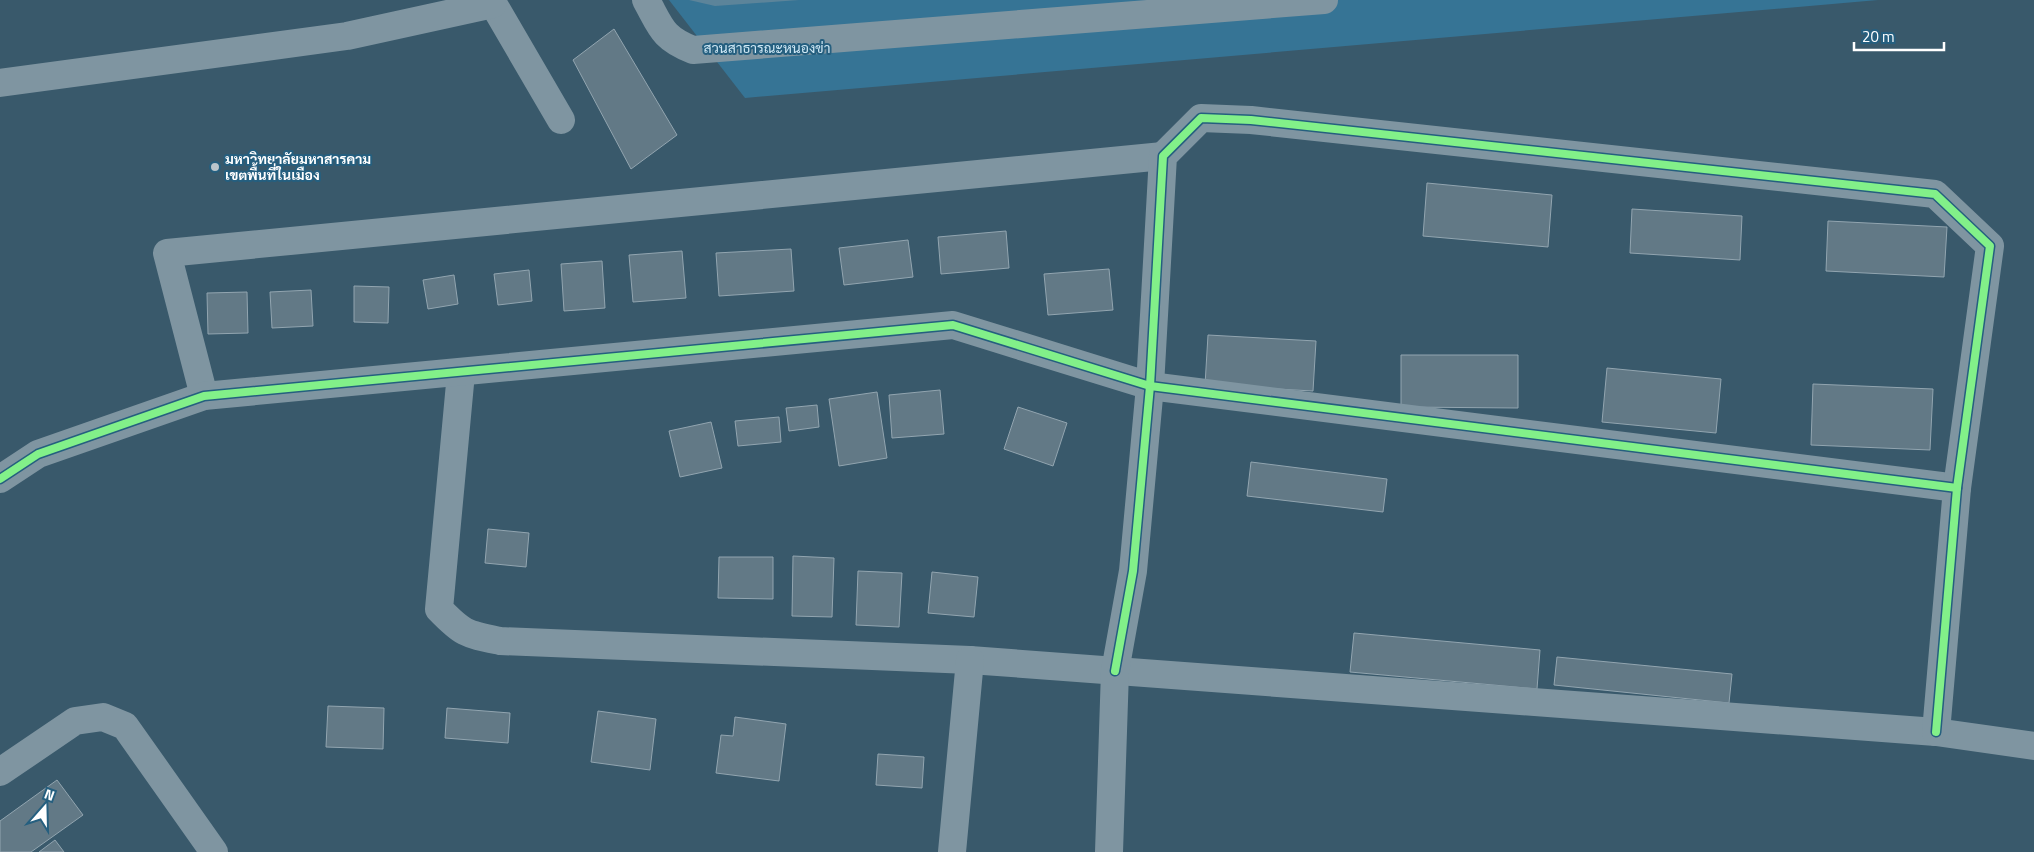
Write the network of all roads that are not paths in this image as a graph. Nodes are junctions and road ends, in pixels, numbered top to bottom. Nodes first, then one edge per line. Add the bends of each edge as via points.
1 (646, 0) edge
2 (1324, 0) edge
3 (492, 2) edge
4 (0, 83) edge
5 (561, 120) dead end
6 (1163, 156) junction
7 (461, 373) junction
8 (1150, 386) junction
9 (204, 396) junction
10 (0, 479) edge
11 (1956, 488) junction
12 (970, 660) junction
13 (1115, 671) junction
14 (1936, 732) junction
15 (2034, 746) edge
16 (0, 772) edge
17 (214, 852) edge
18 (952, 852) edge
19 (1109, 852) edge

1 - 2 street via 666,36 693,50
3 - 4 street via 347,36
3 - 5 street
6 - 8 street
6 - 9 street via 167,253
6 - 11 street via 1201,118 1935,194 1990,246
7 - 8 street via 953,325
7 - 9 street
7 - 12 street via 439,609 467,634 500,641
8 - 11 street
8 - 13 street via 1133,571
9 - 10 street via 38,454
11 - 14 street
12 - 13 street
12 - 18 street
13 - 14 street
13 - 19 street
14 - 15 street
16 - 17 street via 75,721 103,717 125,726

